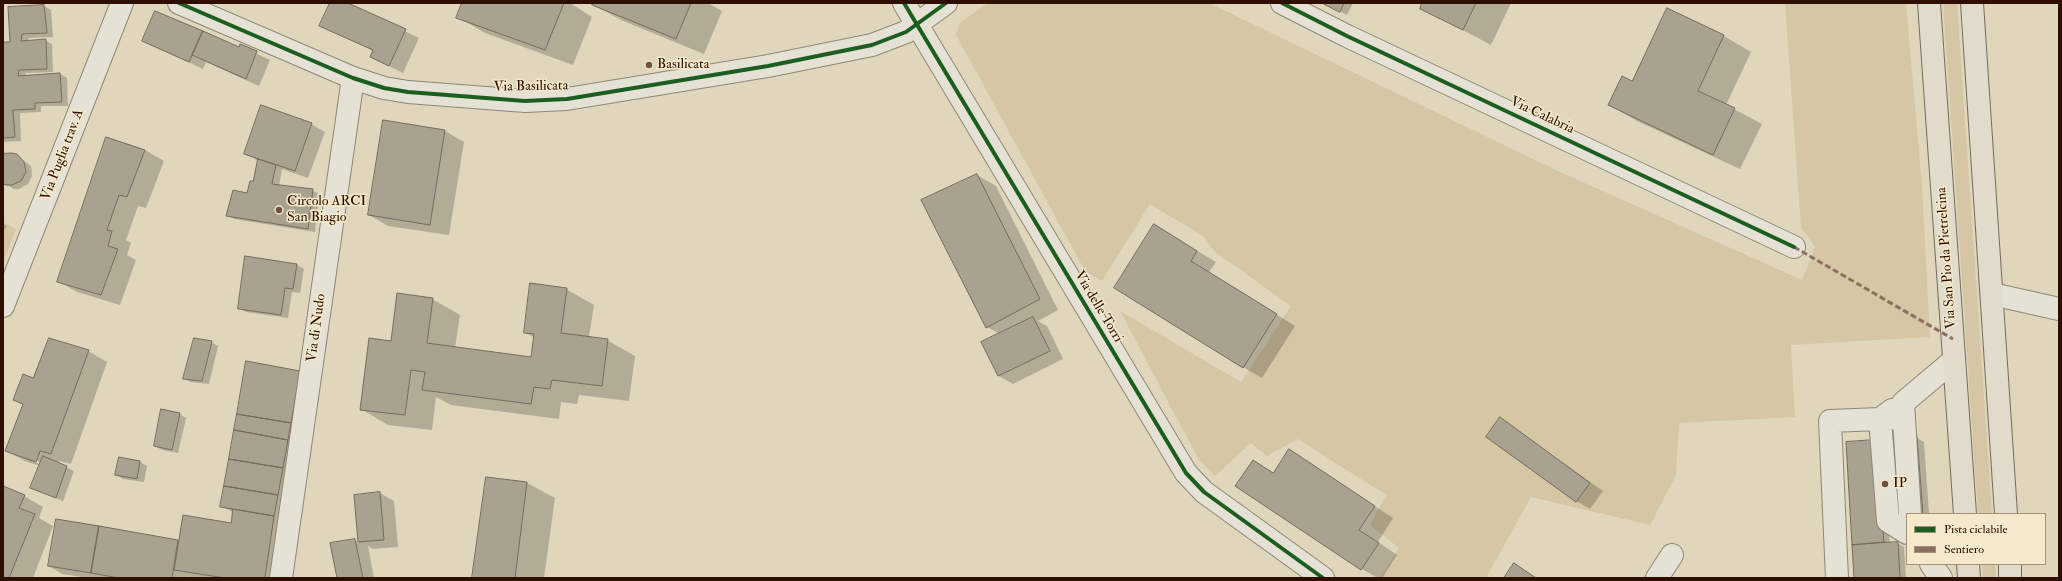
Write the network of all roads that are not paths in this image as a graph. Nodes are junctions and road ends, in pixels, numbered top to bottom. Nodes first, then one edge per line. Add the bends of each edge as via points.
1 (122, 3) edge
2 (179, 3) edge
3 (904, 3) edge
4 (946, 3) edge
5 (1282, 3) edge
6 (1929, 3) edge
7 (1972, 3) edge
8 (917, 25) junction
9 (353, 78) junction
10 (1794, 247) dead end
11 (1992, 294) junction
12 (3, 306) edge
13 (2059, 309) edge
14 (1954, 360) junction
15 (1904, 410) junction
16 (1880, 419) junction
17 (1910, 513) edge
18 (1965, 513) edge
19 (2006, 513) edge
20 (1906, 532) edge
21 (1672, 555) dead end
22 (1932, 565) edge
23 (1951, 565) edge
24 (1968, 565) edge
25 (2010, 565) edge
26 (281, 578) edge
27 (1323, 578) edge
28 (1657, 578) edge
29 (1837, 578) edge
30 (1942, 578) edge
31 (1969, 578) edge
32 (2010, 578) edge

1 - 12 street, Via Puglia trav. A
2 - 9 street, Via Basilicata
3 - 8 street, Via delle Torri
4 - 8 street
5 - 10 street, Via Calabria
6 - 14 main road, Via San Pio da Pietrelcina
7 - 11 main road
8 - 9 street, Via Basilicata via 884,42 841,52 553,100 485,99 408,92 384,88
8 - 27 street, Via delle Torri via 1186,473 1204,492
9 - 26 street, Via di Nudo
11 - 13 street
11 - 19 main road
14 - 15 street
14 - 18 main road, Via San Pio da Pietrelcina
15 - 16 street
15 - 17 street
16 - 20 street via 1888,521
16 - 29 street via 1830,421
21 - 28 street
22 - 30 street
23 - 30 street
24 - 31 main road
25 - 32 main road

